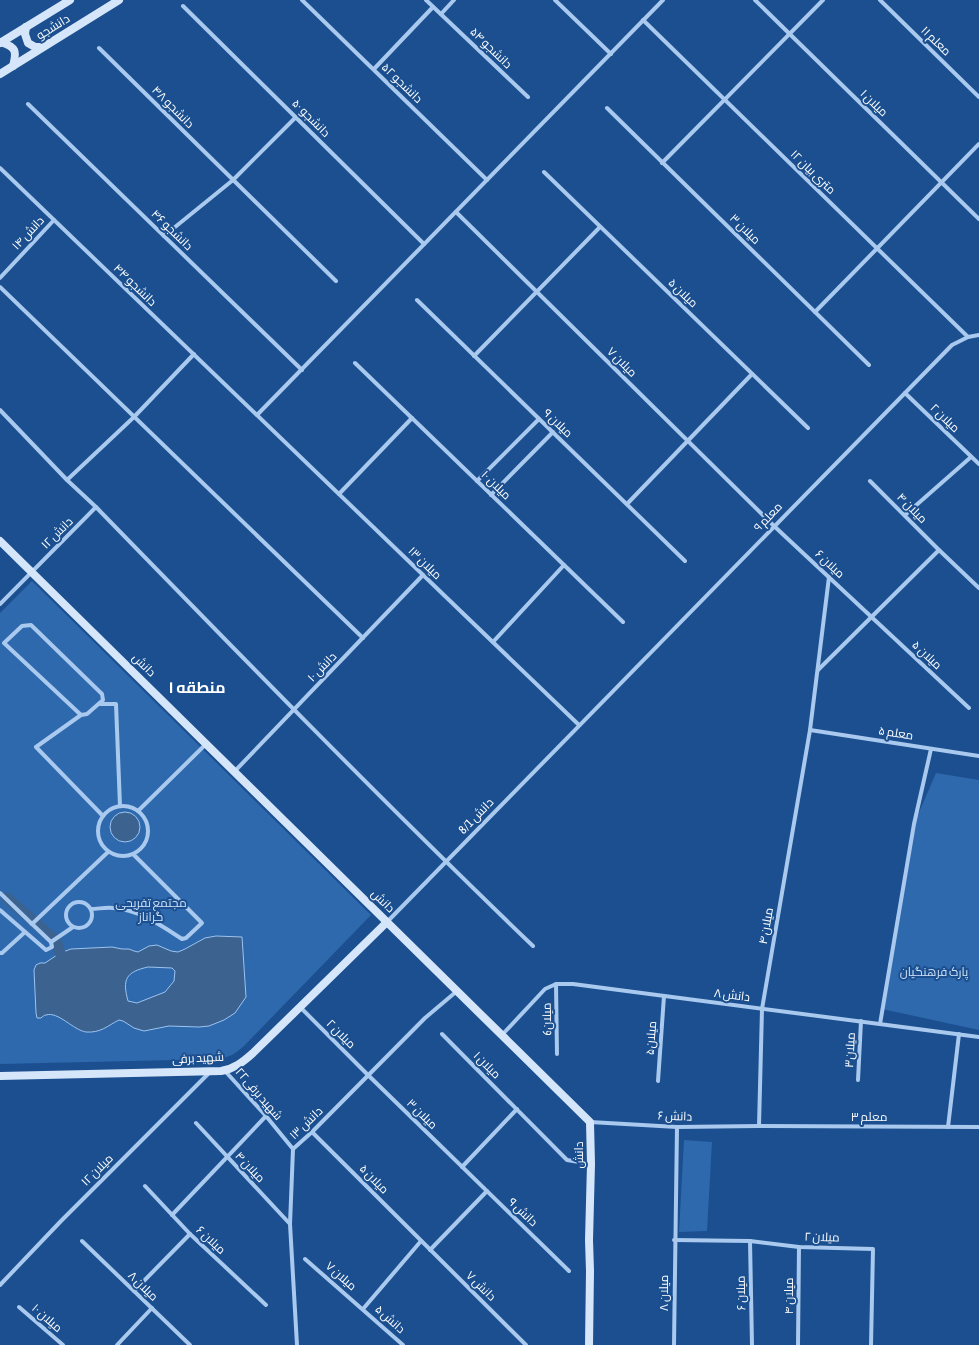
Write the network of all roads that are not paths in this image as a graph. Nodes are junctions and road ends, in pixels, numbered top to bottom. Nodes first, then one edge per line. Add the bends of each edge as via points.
1 (70, 0) edge
2 (120, 0) edge
3 (302, 0) edge
4 (426, 0) edge
5 (454, 0) edge
6 (555, 0) edge
7 (663, 0) edge
8 (755, 0) edge
9 (823, 0) edge
10 (880, 0) edge
11 (183, 6) dead end
12 (433, 7) junction
13 (441, 14) junction
14 (644, 20) junction
15 (26, 27) junction
16 (790, 34) junction
17 (0, 42) edge
18 (42, 47) junction
19 (99, 48) dead end
20 (611, 54) junction
21 (13, 66) junction
22 (374, 69) junction
23 (0, 74) edge
24 (528, 97) dead end
25 (979, 97) edge
26 (725, 100) junction
27 (28, 104) dead end
28 (607, 108) dead end
29 (296, 117) junction
30 (979, 144) edge
31 (662, 163) junction
32 (0, 169) edge
33 (544, 172) dead end
34 (233, 180) junction
35 (487, 180) junction
36 (941, 182) junction
37 (456, 212) junction
38 (979, 219) edge
39 (54, 220) junction
40 (600, 227) junction
41 (164, 236) junction
42 (424, 244) junction
43 (877, 248) junction
44 (0, 278) edge
45 (336, 281) dead end
46 (0, 287) edge
47 (536, 292) junction
48 (417, 300) dead end
49 (815, 312) junction
50 (979, 335) edge
51 (968, 337) junction
52 (194, 354) junction
53 (474, 356) junction
54 (355, 363) dead end
55 (869, 365) dead end
56 (302, 370) junction
57 (752, 374) junction
58 (905, 394) junction
59 (0, 410) edge
60 (257, 415) junction
61 (134, 417) junction
62 (412, 418) junction
63 (539, 419) junction
64 (808, 428) dead end
65 (552, 432) junction
66 (688, 441) junction
67 (971, 457) junction
68 (979, 464) edge
69 (67, 480) junction
70 (477, 481) junction
71 (870, 481) dead end
72 (339, 494) junction
73 (491, 495) junction
74 (626, 504) junction
75 (96, 508) junction
76 (905, 515) junction
77 (774, 526) junction
78 (0, 541) edge
79 (938, 550) junction
80 (685, 561) dead end
81 (564, 565) junction
82 (32, 572) junction
83 (423, 575) junction
84 (829, 577) junction
85 (979, 588) edge
86 (0, 604) edge
87 (872, 617) junction
88 (623, 622) dead end
89 (363, 638) junction
90 (493, 642) junction
91 (818, 670) junction
92 (99, 704) junction
93 (969, 708) dead end
94 (294, 710) junction
95 (81, 715) junction
96 (579, 725) junction
97 (810, 730) junction
98 (206, 744) junction
99 (931, 749) junction
100 (979, 756) edge
101 (234, 772) junction
102 (120, 806) junction
103 (138, 811) junction
104 (103, 816) junction
105 (108, 852) junction
106 (134, 855) junction
107 (445, 862) junction
108 (0, 893) edge
109 (91, 909) junction
110 (0, 910) edge
111 (26, 918) junction
112 (387, 922) junction
113 (73, 926) junction
114 (25, 932) junction
115 (51, 942) junction
116 (533, 946) dead end
117 (0, 953) edge
118 (556, 984) junction
119 (457, 991) junction
120 (664, 996) junction
121 (300, 1007) junction
122 (762, 1009) junction
123 (861, 1021) junction
124 (880, 1024) junction
125 (442, 1034) dead end
126 (959, 1034) junction
127 (502, 1035) junction
128 (979, 1037) edge
129 (557, 1054) dead end
130 (224, 1070) junction
131 (210, 1071) junction
132 (368, 1075) junction
133 (0, 1076) edge
134 (858, 1080) dead end
135 (658, 1081) dead end
136 (517, 1110) junction
137 (266, 1116) junction
138 (590, 1122) junction
139 (196, 1123) dead end
140 (759, 1126) junction
141 (948, 1127) junction
142 (979, 1127) edge
143 (677, 1128) junction
144 (312, 1132) junction
145 (293, 1149) junction
146 (228, 1157) junction
147 (591, 1164) junction
148 (462, 1167) junction
149 (144, 1186) dead end
150 (487, 1191) junction
151 (172, 1215) junction
152 (290, 1224) junction
153 (190, 1234) junction
154 (674, 1240) junction
155 (82, 1241) dead end
156 (422, 1241) junction
157 (750, 1241) junction
158 (799, 1247) junction
159 (430, 1250) junction
160 (305, 1259) dead end
161 (569, 1271) dead end
162 (0, 1285) edge
163 (134, 1291) junction
164 (266, 1305) dead end
165 (19, 1307) dead end
166 (152, 1308) junction
167 (363, 1309) junction
168 (63, 1345) edge
169 (117, 1345) edge
170 (190, 1345) edge
171 (297, 1345) edge
172 (403, 1345) edge
173 (526, 1345) edge
174 (589, 1345) edge
175 (674, 1345) edge
176 (752, 1345) edge
177 (798, 1345) edge
178 (871, 1345) edge

1 - 15 street, دانشجو
2 - 18 street, دانشجو
3 - 22 street, دانشجو ۵۲
4 - 12 street, دانشجو ۵۴
5 - 13 street
6 - 20 street
7 - 14 street
8 - 16 street, میلان ۱
9 - 16 street
10 - 25 street, معلم ۱۱
11 - 29 street, دانشجو ۵۰
12 - 13 street, دانشجو ۵۴
12 - 22 street
13 - 24 street, دانشجو ۵۴
14 - 20 street
14 - 26 street, ۱۲ متری بیان
15 - 17 street, دانشجو
15 - 18 street via 28,43
16 - 26 street
16 - 36 street, میلان ۱
17 - 21 street via 14,49 16,55
18 - 21 street, دانشجو
19 - 34 street, دانشجو ۴۸
20 - 35 street
21 - 23 street, دانشجو
22 - 35 street, دانشجو ۵۲
26 - 31 street
26 - 43 street, ۱۲ متری بیان
27 - 41 street, دانشجو ۴۶
28 - 31 street, میلان ۳
29 - 34 street
29 - 42 street, دانشجو ۵۰
30 - 36 street
31 - 49 street, میلان ۳
32 - 39 street, دانشجو ۴۴
33 - 40 street, میلان ۵
34 - 41 street
34 - 45 street, دانشجو ۴۸
35 - 37 street
36 - 38 street, میلان ۱
36 - 43 street
37 - 42 street
37 - 47 street, میلان ۷
39 - 44 street, دانش ۱۴
39 - 52 street, دانشجو ۴۴
40 - 47 street
40 - 57 street, میلان ۵
41 - 56 street, دانشجو ۴۶
42 - 56 street
43 - 49 street
43 - 51 street, ۱۲ متری بیان
46 - 61 street
47 - 53 street
47 - 66 street, میلان ۷
48 - 53 street, میلان ۹
49 - 55 street, میلان ۳
50 - 51 street, معلم ۹
51 - 58 street, معلم ۹ via 952,345
52 - 60 street, دانشجو ۴۴
52 - 61 street
53 - 63 street, میلان ۹
54 - 62 street, میلان ۱۰
56 - 60 street
57 - 64 street, میلان ۵
57 - 66 street
58 - 67 street, میلان ۲
58 - 77 street, معلم ۹
59 - 69 street
60 - 72 street, میلان ۱۳
61 - 69 street
61 - 89 street
62 - 70 street, میلان ۱۰
62 - 72 street
63 - 65 street, میلان ۹
63 - 70 street
65 - 73 street
65 - 74 street, میلان ۹
66 - 74 street
66 - 77 street, میلان ۷
67 - 68 street
67 - 76 street
69 - 75 street
70 - 73 street, میلان ۱۰
71 - 76 street, میلان ۴
72 - 83 street, میلان ۱۳
73 - 81 street, میلان ۱۰
74 - 80 street, میلان ۹
75 - 82 street, دانش ۱۲
75 - 94 street
76 - 79 street, میلان ۴
77 - 84 street, میلان ۶
77 - 96 street, معلم ۹
78 - 82 street, دانش
79 - 85 street
79 - 87 street
81 - 88 street, میلان ۱۰
81 - 90 street
82 - 86 street, دانش ۱۲
82 - 98 street, دانش
83 - 89 street, دانش ۱۰
83 - 90 street, میلان ۱۳
84 - 87 street, میلان ۶
84 - 91 street, میلان ۴
87 - 91 street
87 - 93 street, میلان ۵
89 - 94 street, دانش ۱۰
90 - 96 street, میلان ۱۳
91 - 97 street, میلان ۴
92 - 95 street via 87,714
92 - 95 street via 103,700 102,694 31,625 22,626 4,643
92 - 102 street via 116,704
94 - 101 street, دانش ۱۰
94 - 107 street
95 - 104 street via 36,747
96 - 107 street, دانش 8/1
97 - 99 street, معلم ۵
97 - 122 street, میلان ۴
98 - 101 street, دانش
98 - 103 street
99 - 100 street, معلم ۵
99 - 124 street via 914,824
101 - 112 street, دانش
102 - 103 street
102 - 104 street via 107,811
103 - 106 street via 148,825 148,834 146,843
104 - 105 street via 99,823 99,839
105 - 106 street via 116,856
105 - 111 street via 39,919 32,924
106 - 109 street via 202,923 182,939 146,918 126,910
107 - 112 street, دانش 8/1
107 - 116 street
108 - 111 street
109 - 113 street via 92,918 88,925 81,928
109 - 113 street via 80,902 72,904 66,916
110 - 114 street
111 - 115 street
112 - 119 street, دانش
112 - 121 street, شهید برفی
113 - 115 street
114 - 115 street via 46,950 52,946
114 - 117 street
118 - 120 street, دانش ۸
118 - 127 street via 545,989
118 - 129 street, میلان6
119 - 127 street, دانش
119 - 132 street, دانش ۱۳ via 424,1018
120 - 122 street, دانش ۸
120 - 135 street, میلان۵
121 - 130 street, شهید برفی via 242,1064
121 - 132 street, میلان ۲
122 - 123 street, دانش ۸
122 - 140 street, میلان ۴
123 - 124 street, دانش ۸
123 - 134 street, میلان۳
124 - 126 street, دانش ۸
125 - 136 street, میلان ۱
126 - 128 street, دانش ۸
126 - 141 street
127 - 138 street, دانش
130 - 131 street, شهید برفی
130 - 137 street, شهید برفی۲۲
131 - 133 street, شهید برفی
131 - 162 street, میلان ۱۲
132 - 144 street, دانش ۱۳
132 - 148 street, میلان ۳
136 - 147 street, میلان ۱ via 567,1160
136 - 148 street
137 - 145 street, شهید برفی۲۲
137 - 146 street
138 - 143 street, دانش ۶
138 - 147 street, دانش
139 - 146 street, میلان ۴
140 - 141 street, معلم ۳
140 - 143 street, دانش ۶
141 - 142 street, معلم ۳
143 - 154 street
144 - 145 street, دانش ۱۳
144 - 156 street, میلان ۵
145 - 152 street, دانش ۱۳
146 - 151 street
146 - 152 street, میلان ۴
147 - 174 street, دانش
148 - 150 street, دانش ۹
149 - 151 street, میلان ۶
150 - 159 street
150 - 161 street, دانش ۹
151 - 153 street, میلان ۶
152 - 171 street, دانش ۱۳
153 - 163 street
153 - 164 street, میلان ۶
154 - 157 street, میلان ۲
154 - 175 street, میلان ۸
155 - 163 street, میلان ۸
156 - 159 street, دانش ۷
156 - 167 street
157 - 158 street, میلان ۲
157 - 176 street, میلان ۶
158 - 177 street, میلان ۴
158 - 178 street, میلان ۲ via 873,1249
159 - 173 street, دانش ۷
160 - 167 street, میلان ۷
163 - 166 street, میلان ۸
165 - 168 street, میلان ۱۰
166 - 169 street
166 - 170 street, میلان ۸
167 - 172 street, دانش ۵

